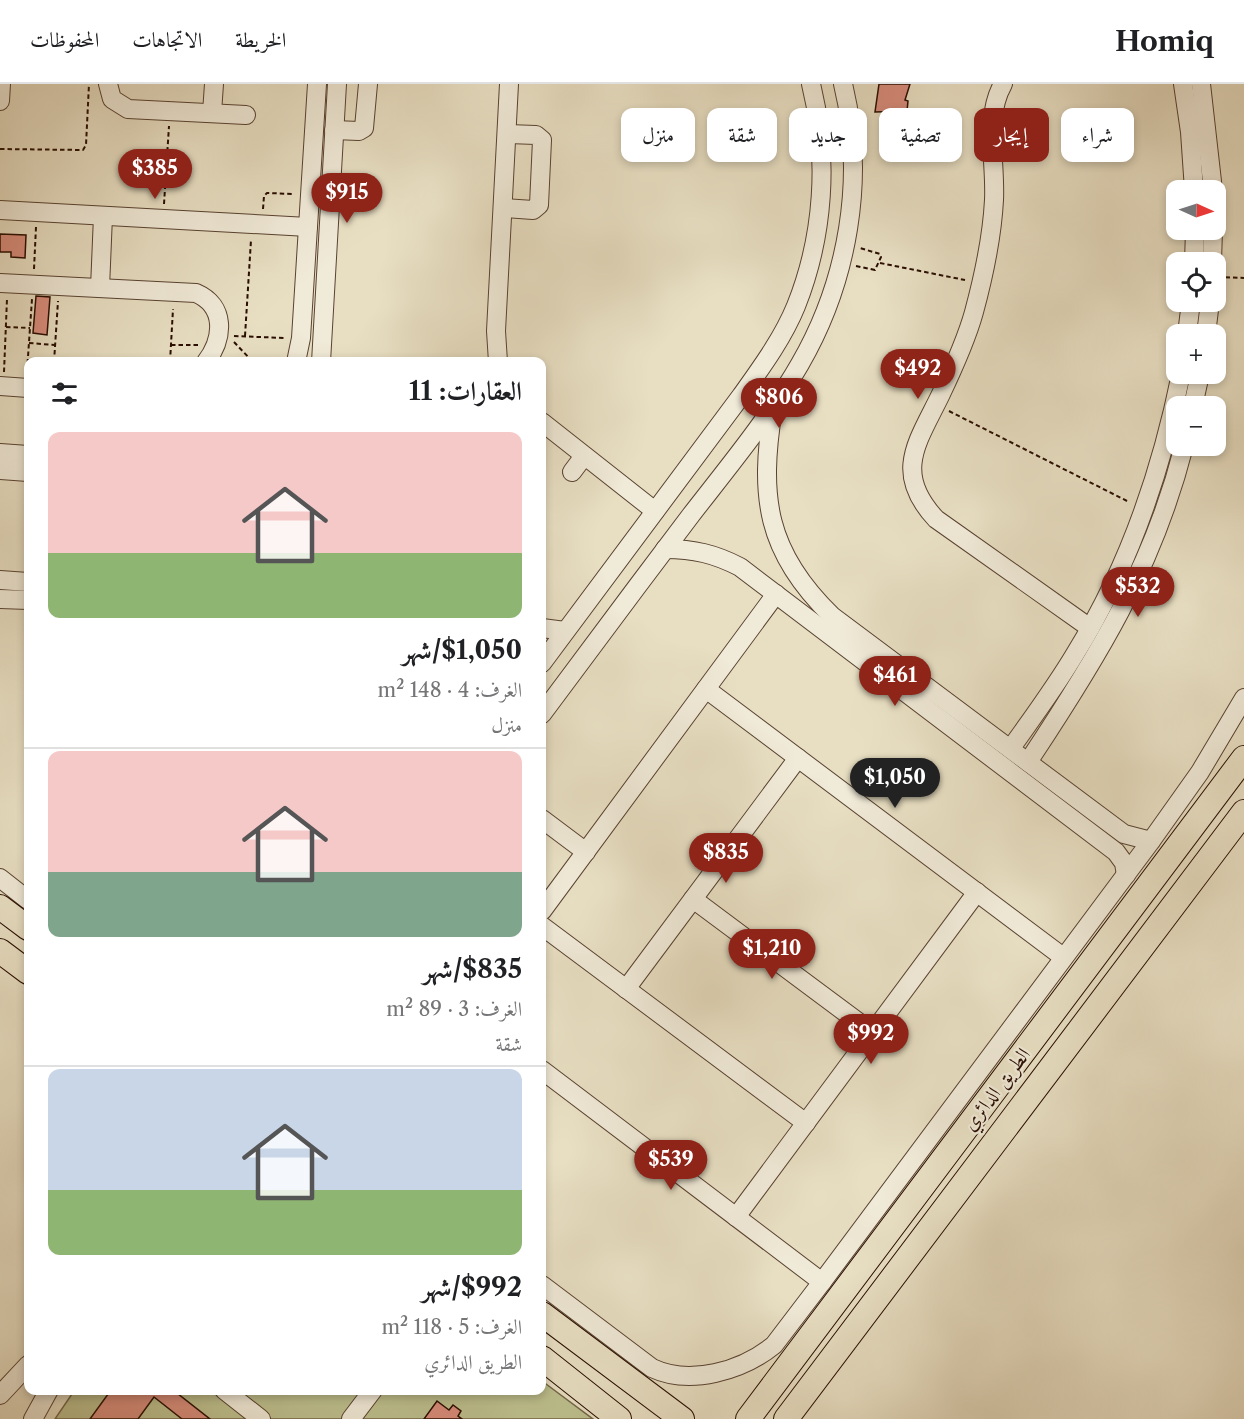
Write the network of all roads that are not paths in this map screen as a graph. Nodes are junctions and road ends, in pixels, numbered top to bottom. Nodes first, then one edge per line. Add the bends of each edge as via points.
1 (1, 84) edge
2 (108, 84) edge
3 (214, 84) edge
4 (317, 84) edge
5 (337, 84) edge
6 (368, 84) edge
7 (509, 84) edge
8 (811, 84) edge
9 (1003, 84) edge
10 (1183, 84) edge
11 (1201, 84) edge
12 (845, 86) edge
13 (0, 101) edge
14 (212, 113) junction
15 (246, 115) dead end
16 (334, 130) junction
17 (507, 134) junction
18 (1193, 180) edge
19 (1212, 180) edge
20 (503, 208) junction
21 (0, 210) edge
22 (103, 216) junction
23 (308, 227) junction
24 (305, 275) junction
25 (326, 277) junction
26 (4, 283) edge
27 (100, 288) junction
28 (796, 307) junction
29 (823, 318) junction
30 (328, 355) edge
31 (209, 357) edge
32 (297, 357) edge
33 (498, 357) edge
34 (2, 386) edge
35 (24, 388) edge
36 (773, 406) junction
37 (546, 425) edge
38 (1166, 442) edge
39 (0, 453) edge
40 (24, 455) edge
41 (584, 456) junction
42 (1181, 456) edge
43 (0, 470) edge
44 (24, 472) edge
45 (572, 472) dead end
46 (655, 512) junction
47 (665, 549) junction
48 (0, 580) edge
49 (24, 582) edge
50 (776, 594) junction
51 (0, 598) edge
52 (24, 600) edge
53 (1090, 628) junction
54 (546, 629) edge
55 (565, 631) junction
56 (546, 657) edge
57 (706, 689) junction
58 (1244, 698) edge
59 (546, 709) edge
60 (1011, 748) junction
61 (798, 758) junction
62 (1244, 758) edge
63 (1028, 762) junction
64 (1244, 812) edge
65 (546, 822) edge
66 (1128, 836) junction
67 (1151, 841) junction
68 (586, 852) junction
69 (1116, 852) junction
70 (1126, 874) junction
71 (0, 878) edge
72 (977, 892) junction
73 (693, 899) junction
74 (14, 903) edge
75 (546, 907) edge
76 (24, 921) edge
77 (546, 929) edge
78 (0, 951) edge
79 (1063, 957) junction
80 (24, 969) edge
81 (626, 989) junction
82 (873, 1033) junction
83 (546, 1073) edge
84 (806, 1123) junction
85 (736, 1217) junction
86 (822, 1282) junction
87 (546, 1288) edge
88 (546, 1317) edge
89 (546, 1361) edge
90 (24, 1370) edge
91 (0, 1395) edge
92 (46, 1395) edge
93 (230, 1395) edge
94 (369, 1395) edge
95 (33, 1419) edge
96 (261, 1419) edge
97 (351, 1419) edge
98 (619, 1419) edge
99 (682, 1419) edge
100 (748, 1419) edge
101 (786, 1419) edge

1 - 13 street
2 - 14 street via 112,99 122,107
3 - 14 street
4 - 23 street
5 - 16 street
6 - 16 street via 364,128
7 - 17 street
8 - 28 street via 820,135 820,205 807,274
9 - 53 street via 993,111 994,200 982,283 959,355 913,450 913,478 923,505 936,519
10 - 18 street
11 - 19 street
12 - 29 street via 852,153 850,214 843,253
14 - 15 street
16 - 25 street
17 - 20 street via 497,167
17 - 20 street via 536,135 542,140 539,205 533,210
20 - 33 street
21 - 22 street
22 - 23 street
22 - 27 street
23 - 24 street
24 - 25 street
24 - 32 street
25 - 30 street
26 - 27 street
27 - 31 street via 196,293 214,307 220,325
28 - 29 street
28 - 46 street via 756,375
29 - 36 street via 801,363
34 - 35 street
36 - 47 street
36 - 60 street via 766,493 777,539 800,580 832,616
37 - 41 street
38 - 53 street via 1145,510
39 - 40 street
41 - 45 street
41 - 46 street
42 - 63 street via 1160,522 1132,590 1098,655
43 - 44 street
46 - 55 street
47 - 50 street via 691,549 725,559
47 - 59 street
48 - 49 street
50 - 57 street
50 - 69 street
51 - 52 street
53 - 60 street
54 - 55 street
55 - 56 street
57 - 61 street
57 - 68 street
58 - 67 street via 1200,772
60 - 63 street
61 - 72 street
61 - 73 street
62 - 100 main road, الطريق الدائري
63 - 66 street
64 - 101 main road, الطريق الدائري
65 - 68 street
66 - 67 street
66 - 69 street
67 - 70 street
68 - 75 street
69 - 70 street
70 - 79 street
71 - 74 street
72 - 79 street
72 - 82 street
73 - 81 street
73 - 82 street
74 - 76 main road
77 - 81 street
78 - 80 main road
79 - 86 street
81 - 84 street
82 - 84 street
83 - 85 street
84 - 85 street
85 - 86 street
86 - 87 street via 765,1352 708,1374 679,1377 652,1368
88 - 99 main road
89 - 98 main road
90 - 91 street
92 - 95 street
93 - 96 street
94 - 97 street

